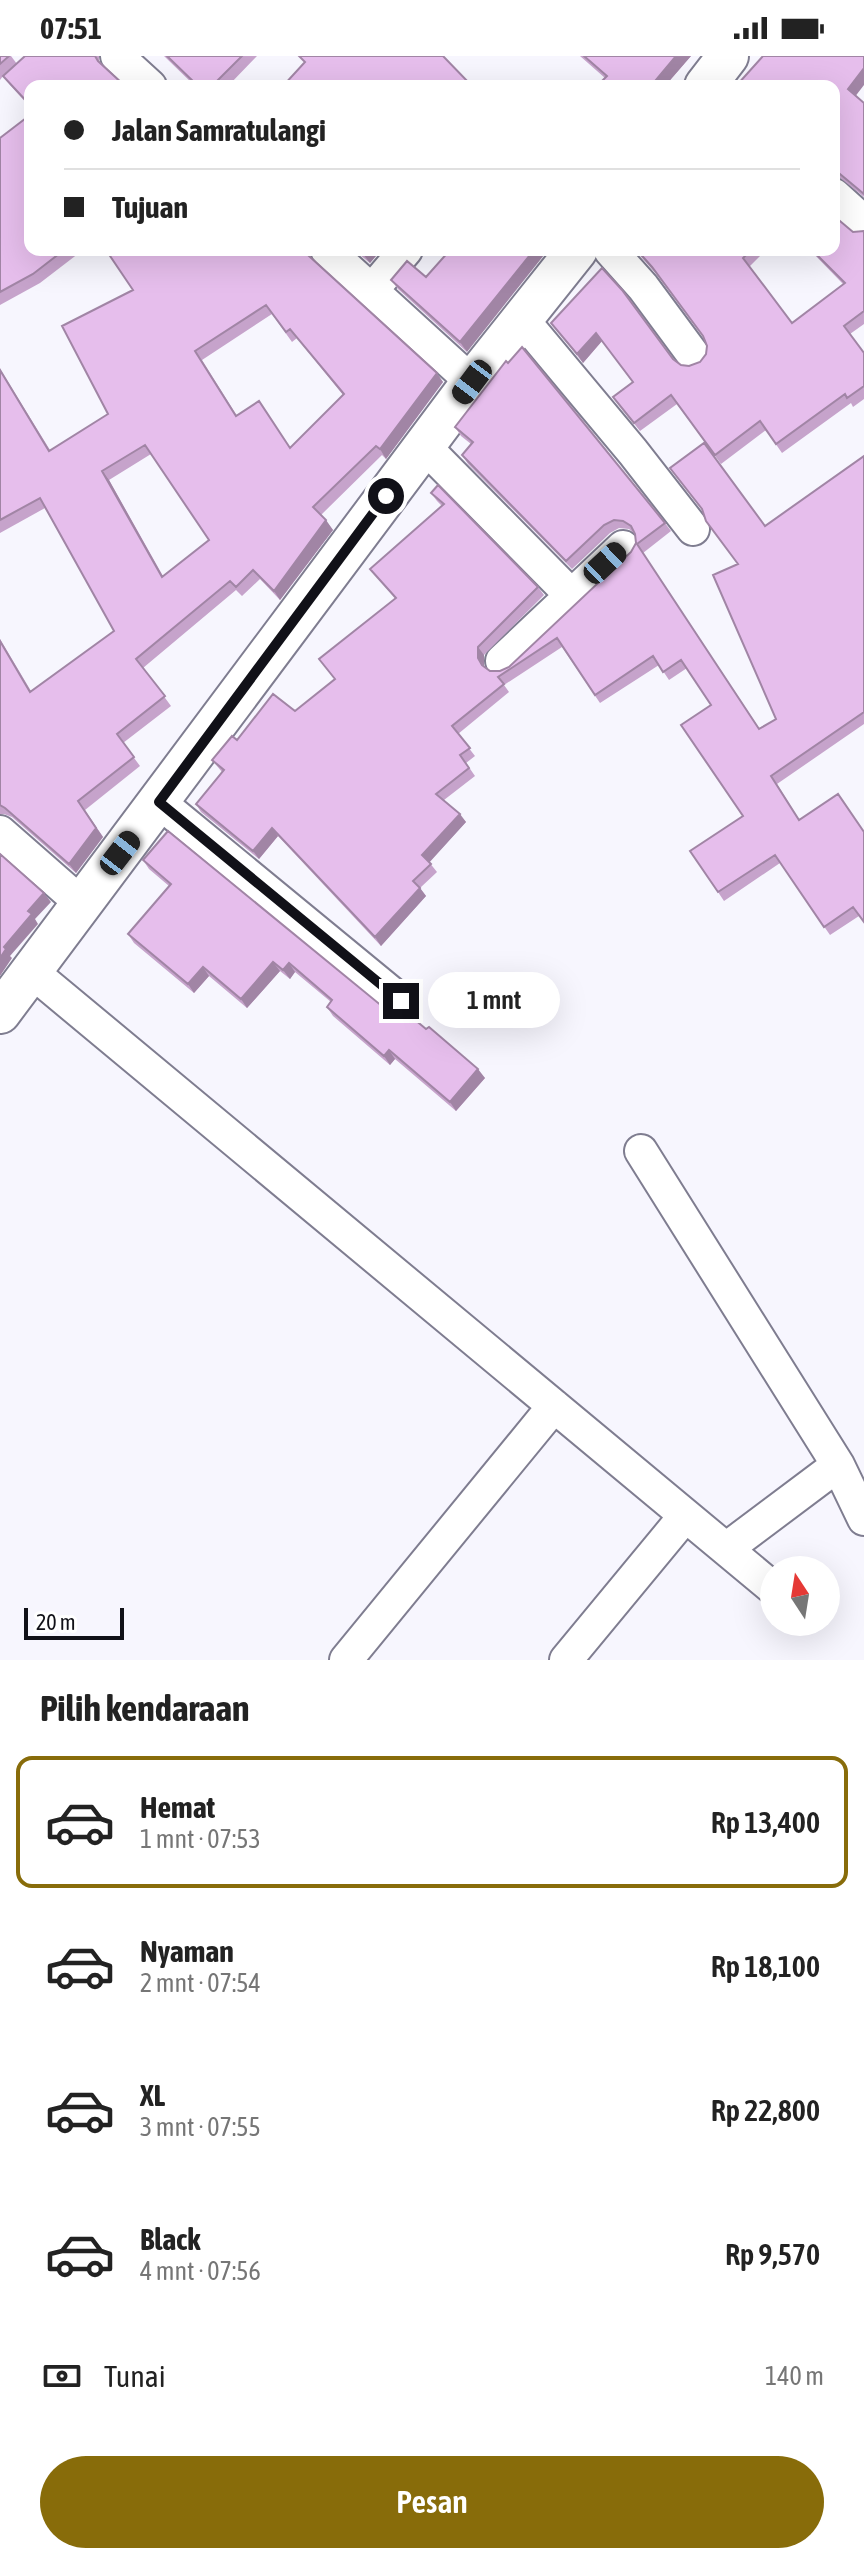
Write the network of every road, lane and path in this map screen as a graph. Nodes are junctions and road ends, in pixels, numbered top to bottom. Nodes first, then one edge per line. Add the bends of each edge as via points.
1 (117, 56) edge
2 (143, 80) edge
3 (840, 200) edge
4 (864, 222) edge
5 (334, 256) edge
6 (401, 256) edge
7 (572, 256) edge
8 (615, 256) edge
9 (372, 290) junction
10 (522, 319) junction
11 (694, 356) dead end
12 (472, 382) junction
13 (424, 446) junction
14 (693, 529) dead end
15 (623, 547) dead end
16 (571, 595) junction
17 (502, 661) dead end
18 (159, 802) junction
19 (0, 832) edge
20 (81, 903) junction
21 (31, 971) junction
22 (401, 1001) dead end
23 (0, 1013) edge
24 (641, 1151) dead end
25 (554, 1406) junction
26 (838, 1465) junction
27 (685, 1516) junction
28 (864, 1519) edge
29 (726, 1549) junction
30 (760, 1577) edge
31 (346, 1660) edge
32 (566, 1660) edge

1 - 2 street
3 - 4 street
5 - 9 street
6 - 9 street
7 - 10 main road
8 - 11 street
9 - 12 street
10 - 12 main road
10 - 14 street
12 - 13 main road
13 - 16 street
13 - 18 main road
15 - 16 street
16 - 17 street
18 - 20 main road
18 - 22 street
19 - 20 street
20 - 21 main road
21 - 23 main road
21 - 25 street
24 - 26 street
25 - 27 street
25 - 31 street
26 - 28 street
26 - 29 street
27 - 29 street
27 - 32 street
29 - 30 street

